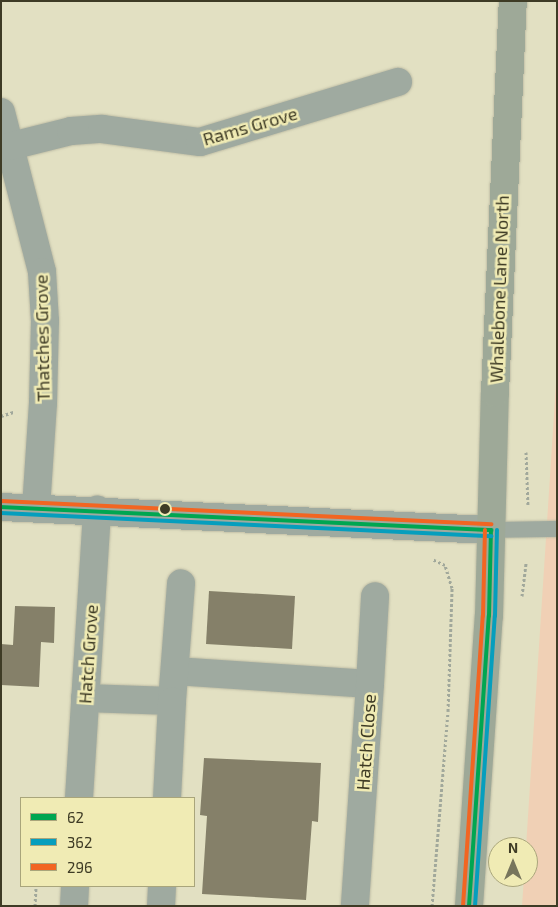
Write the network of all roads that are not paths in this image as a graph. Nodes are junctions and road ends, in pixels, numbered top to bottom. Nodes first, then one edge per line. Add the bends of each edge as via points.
1 (513, 1) edge
2 (398, 82) dead end
3 (1, 112) edge
4 (11, 146) junction
5 (1, 506) edge
6 (36, 508) junction
7 (97, 510) junction
8 (491, 530) junction
9 (557, 530) edge
10 (182, 583) dead end
11 (375, 596) dead end
12 (175, 671) junction
13 (370, 684) junction
14 (85, 698) junction
15 (172, 701) junction
16 (79, 797) edge
17 (167, 797) edge
18 (75, 887) edge
19 (162, 887) edge
20 (74, 906) edge
21 (161, 906) edge
22 (355, 906) edge
23 (469, 906) edge

1 - 8 main road, Whalebone Lane North
2 - 4 street, Rams Grove via 200,142 102,129 71,130
3 - 4 street, Thatches Grove
4 - 6 street, Thatches Grove via 42,272 44,385
5 - 6 street
6 - 7 street
7 - 8 street
7 - 14 street, Hatch Grove
8 - 9 lane
8 - 23 main road, Whalebone Lane North via 489,616
10 - 12 street
11 - 13 street
12 - 13 street, Hatch Close
12 - 15 street
13 - 22 street, Hatch Close
14 - 15 street
14 - 16 street, Hatch Grove
15 - 17 street
18 - 20 street
19 - 21 street

